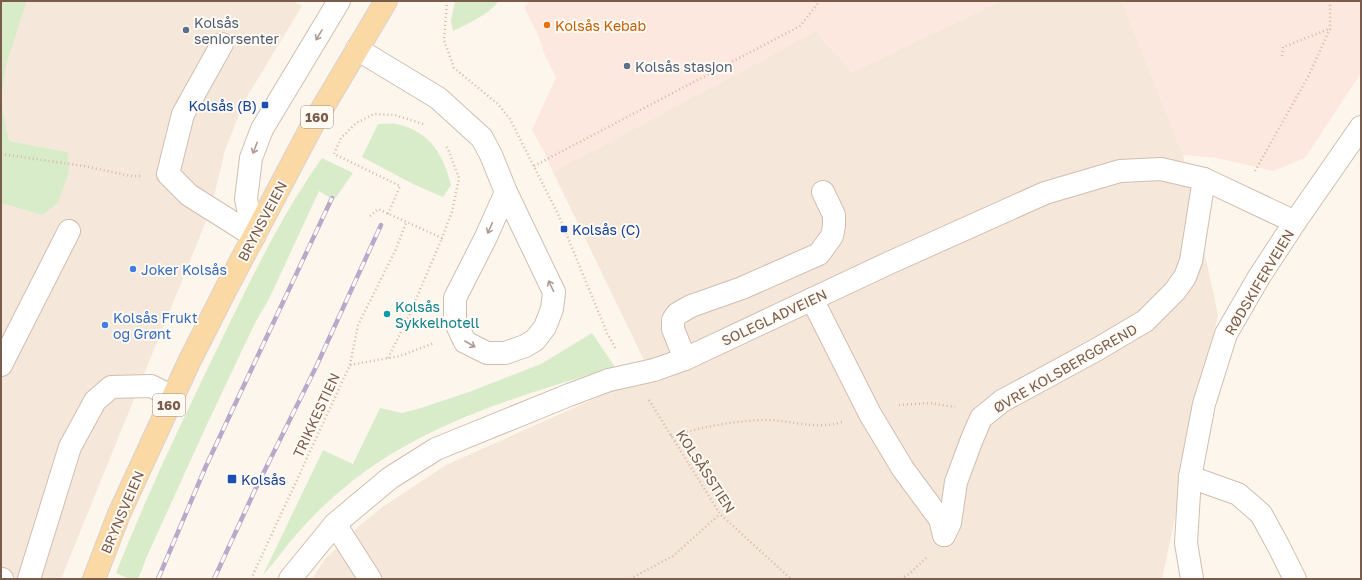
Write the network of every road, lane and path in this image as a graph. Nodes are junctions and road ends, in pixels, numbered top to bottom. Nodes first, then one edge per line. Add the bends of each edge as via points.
1 (339, 1) edge
2 (386, 1) edge
3 (447, 1) edge
4 (1330, 1) edge
5 (819, 2) dead end
6 (1330, 29) junction
7 (222, 44) dead end
8 (357, 49) junction
9 (1282, 56) dead end
10 (454, 68) dead end
11 (1361, 127) edge
12 (428, 129) dead end
13 (444, 144) dead end
14 (1, 154) edge
15 (168, 174) junction
16 (1204, 179) junction
17 (506, 192) junction
18 (823, 192) dead end
19 (1242, 196) junction
20 (388, 214) junction
21 (370, 216) dead end
22 (1295, 222) junction
23 (406, 223) junction
24 (69, 231) dead end
25 (254, 236) junction
26 (442, 238) junction
27 (812, 300) junction
28 (460, 332) junction
29 (619, 352) dead end
30 (388, 358) junction
31 (685, 359) junction
32 (1, 365) edge
33 (350, 365) junction
34 (173, 397) junction
35 (648, 399) dead end
36 (991, 411) junction
37 (870, 414) junction
38 (671, 436) junction
39 (1190, 477) junction
40 (720, 514) junction
41 (335, 524) junction
42 (944, 535) junction
43 (29, 579) edge
44 (94, 579) edge
45 (251, 579) edge
46 (290, 579) edge
47 (370, 579) edge
48 (630, 579) edge
49 (790, 579) edge
50 (901, 579) edge
51 (1192, 579) edge
52 (1294, 579) edge

1 -> 25 street via 262,129 251,158 246,198
2 - 8 main road, BRYNSVEIEN / 160
3 - 10 path via 444,40
4 - 6 path
5 - 29 path via 800,26 534,166 559,216 608,333
6 - 9 path via 1283,47
6 - 19 path via 1308,77
7 - 15 street via 183,114
8 - 17 street via 438,98 482,138
8 - 25 main road, BRYNSVEIEN / 160 via 313,124
11 - 22 street, RØDSKIFERVEIEN
12 - 20 path via 423,124 395,115 374,114 356,123 341,138 334,154 400,186
13 - 26 path via 459,178 452,212
14 - 15 path via 84,166 131,176
15 - 25 street via 189,195
16 - 19 street, SOLEGLADVEIEN
16 - 27 street, SOLEGLADVEIEN via 1160,169 1120,171 1045,194
16 - 36 street, ØVRE KOLSBERGGREND via 1191,262 1186,277 1175,291 1145,321 1002,401
17 -> 28 street via 456,298 455,321
28 -> 17 street via 465,342 486,353 505,353 535,340 545,327 552,309 554,292
18 - 31 street via 834,215 834,226 832,236 819,254 677,314 673,320 673,329
19 - 22 street, SOLEGLADVEIEN
20 - 21 path via 378,209
20 - 23 path
22 - 39 street, RØDSKIFERVEIEN via 1226,334 1204,404
23 - 26 path
23 - 33 path via 396,249 358,325
24 - 32 street
25 - 34 main road, BRYNSVEIEN / 160
26 - 30 path
27 - 31 street, SOLEGLADVEIEN
27 - 37 street
28 - 30 path, TRIKKESTIEN via 400,356
30 - 33 path, TRIKKESTIEN
31 - 41 street, SOLEGLADVEIEN, bridge via 654,370 609,380 436,449 390,478
33 - 45 path, TRIKKESTIEN
34 - 43 street via 151,386 111,387 95,401 70,447
34 - 44 main road, BRYNSVEIEN / 160 via 119,514
35 - 38 path, KOLSÅSSTIEN
36 - 37 path via 930,403 894,406
36 - 42 street, ØVRE KOLSBERGGREND via 981,418 972,439 956,482 950,523
37 - 38 path via 837,424 820,426 770,420 743,420 697,428
37 - 42 street via 903,469 940,519
38 - 40 path, KOLSÅSSTIEN
39 - 51 street, RØDSKIFERVEIEN via 1186,543
39 - 52 street via 1238,494 1261,514
40 - 48 path via 673,556
40 - 49 path, KOLSÅSSTIEN
41 - 46 street, SOLEGLADVEIEN
41 - 47 street
42 - 50 path via 937,548

